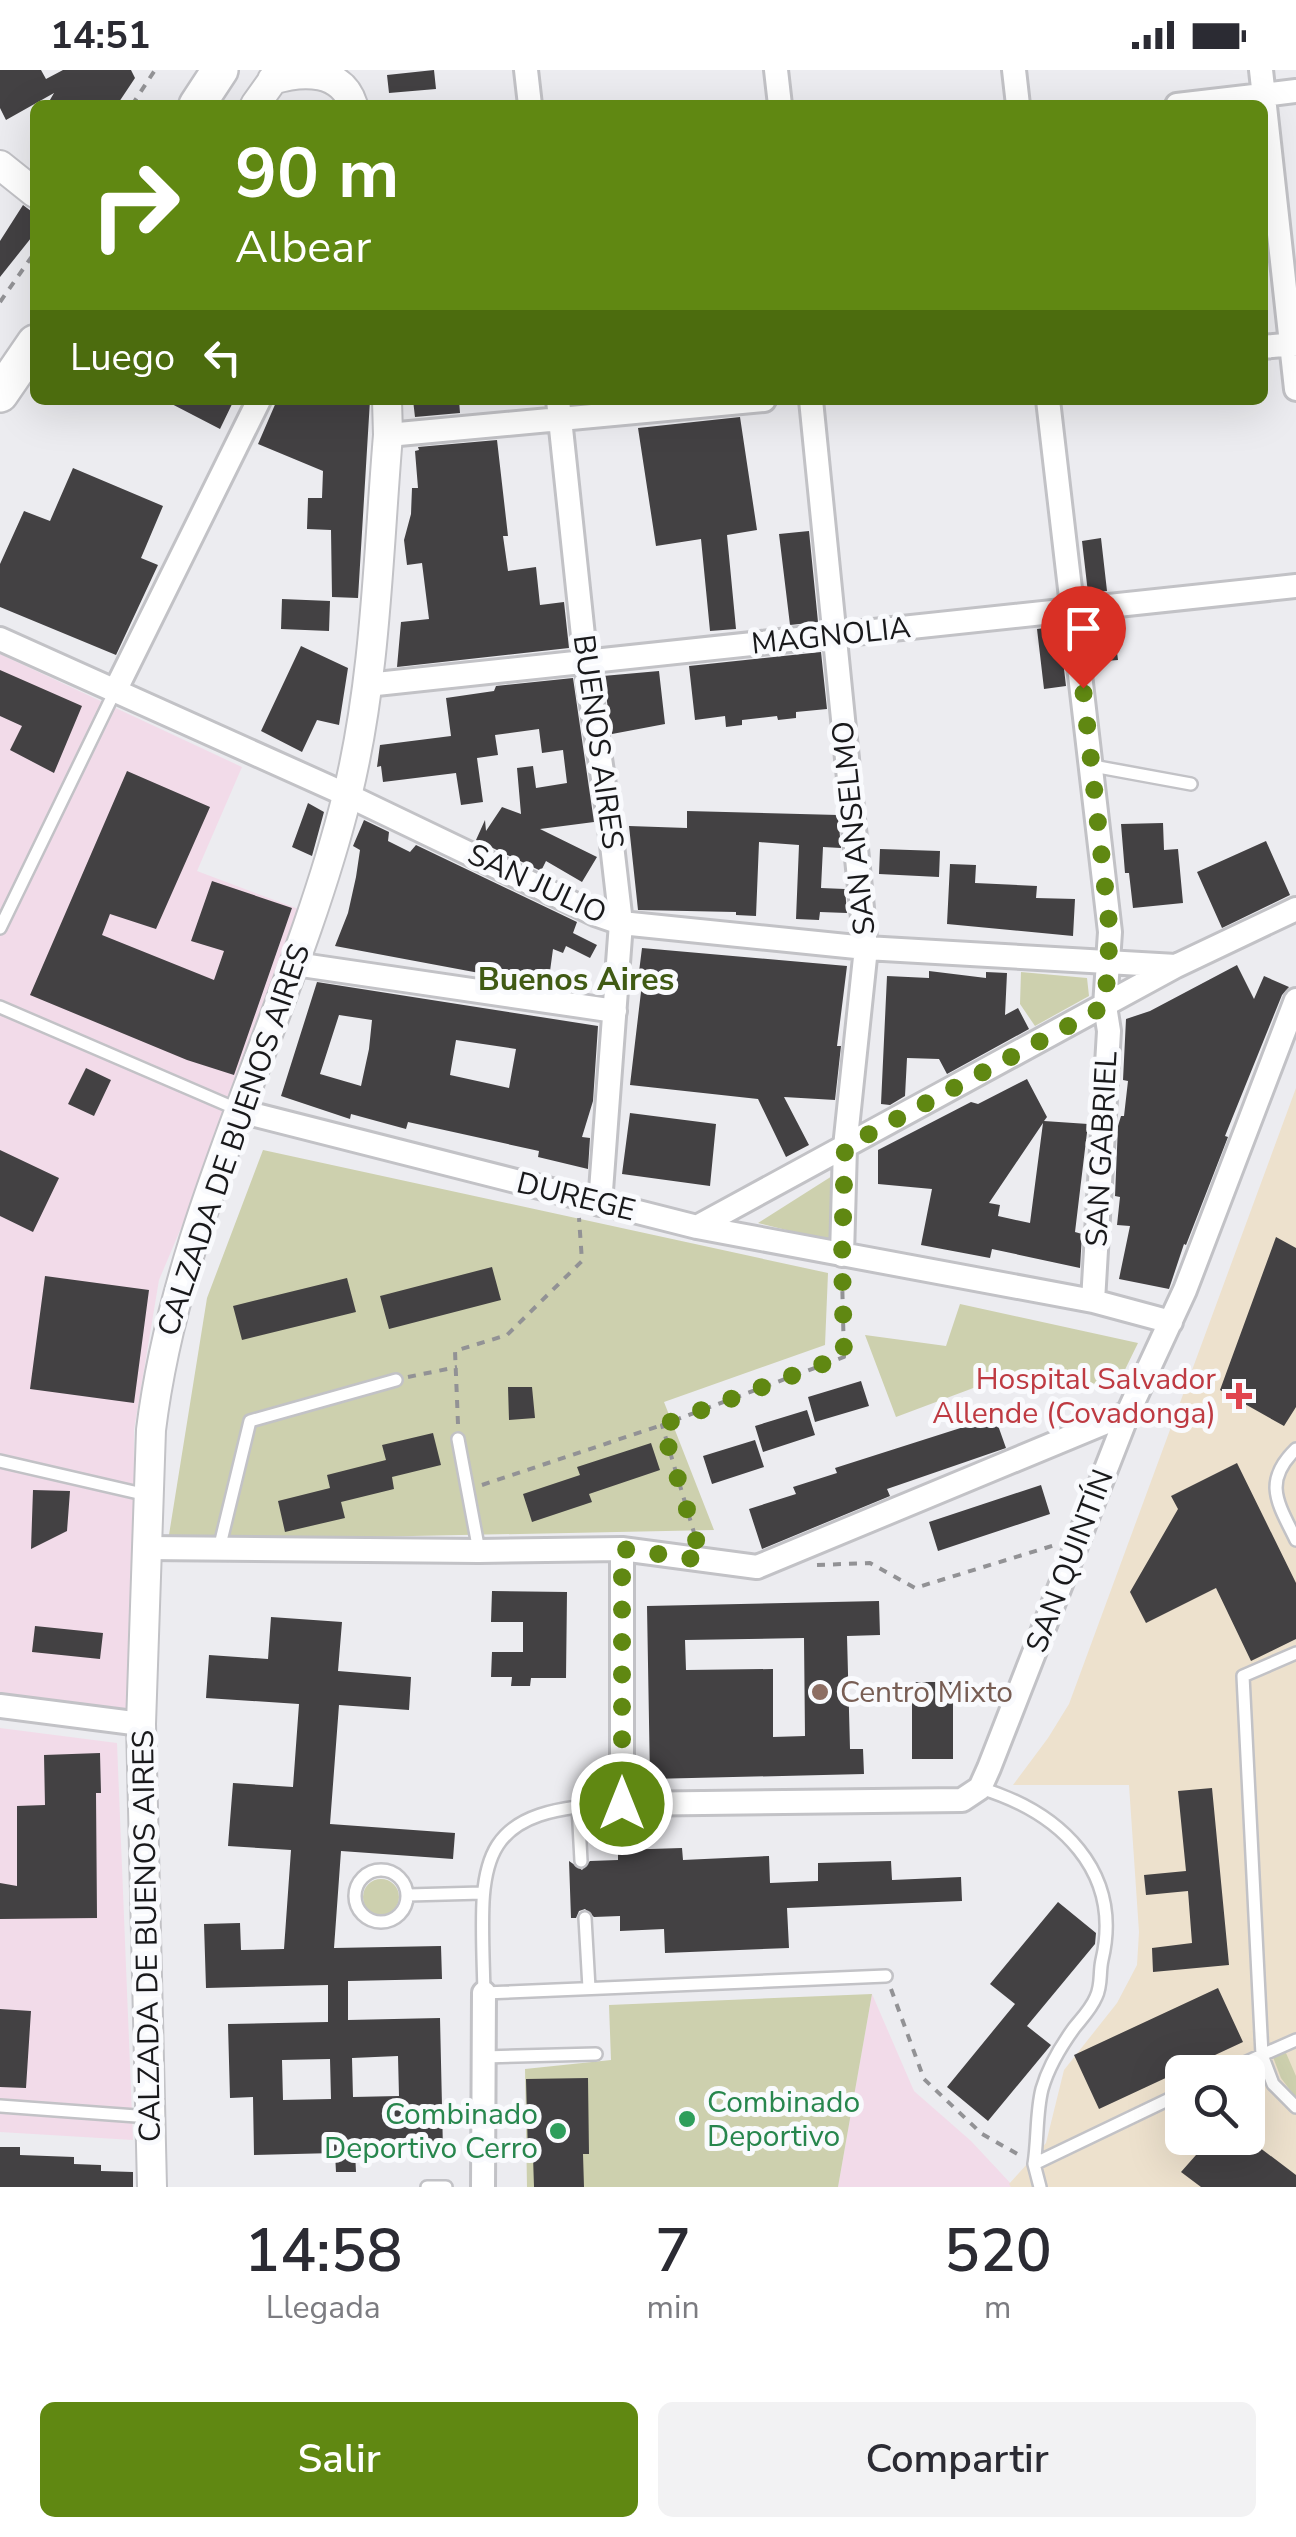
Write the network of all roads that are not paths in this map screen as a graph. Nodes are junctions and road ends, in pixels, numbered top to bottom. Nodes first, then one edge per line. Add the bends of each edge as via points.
1 (220, 70) edge
2 (349, 70) edge
3 (526, 70) edge
4 (776, 70) edge
5 (1014, 70) edge
6 (1261, 70) edge
7 (276, 75) edge
8 (1296, 92) edge
9 (1264, 95) junction
10 (200, 100) edge
11 (258, 100) edge
12 (351, 100) edge
13 (352, 100) edge
14 (529, 100) edge
15 (779, 100) edge
16 (1017, 100) edge
17 (1220, 100) edge
18 (1265, 100) edge
19 (1268, 128) edge
20 (0, 164) edge
21 (30, 189) edge
22 (1294, 344) edge
23 (1268, 346) edge
24 (30, 351) edge
25 (1296, 389) edge
26 (0, 394) edge
27 (256, 405) edge
28 (387, 405) edge
29 (662, 405) edge
30 (812, 405) edge
31 (1049, 405) edge
32 (559, 410) edge
33 (388, 435) junction
34 (1296, 586) edge
35 (1073, 609) junction
36 (835, 636) junction
37 (0, 639) edge
38 (586, 664) junction
39 (367, 685) junction
40 (114, 690) junction
41 (1093, 766) junction
42 (1191, 784) dead end
43 (348, 795) junction
44 (1296, 909) edge
45 (621, 923) junction
46 (0, 928) edge
47 (866, 948) junction
48 (295, 964) junction
49 (1107, 964) junction
50 (1176, 966) junction
51 (1296, 1000) edge
52 (0, 1006) edge
53 (1105, 1006) junction
54 (614, 1011) junction
55 (240, 1111) junction
56 (845, 1147) junction
57 (589, 1201) junction
58 (698, 1227) junction
59 (842, 1256) junction
60 (1094, 1301) junction
61 (1171, 1322) junction
62 (396, 1380) road end
63 (1128, 1413) junction
64 (458, 1439) road end
65 (1296, 1449) edge
66 (0, 1461) edge
67 (148, 1495) junction
68 (1296, 1540) edge
69 (147, 1548) junction
70 (219, 1549) junction
71 (622, 1549) junction
72 (479, 1551) junction
73 (1296, 1653) edge
74 (0, 1706) edge
75 (141, 1724) junction
76 (980, 1788) junction
77 (622, 1804) junction
78 (578, 1805) junction
79 (581, 1861) dead end
80 (482, 1893) junction
81 (408, 1895) junction
82 (584, 1918) dead end
83 (886, 1976) road end
84 (589, 1988) junction
85 (484, 1993) junction
86 (1296, 2040) edge
87 (596, 2054) dead end
88 (1262, 2055) joint
89 (484, 2057) junction
90 (1265, 2063) edge
91 (1165, 2101) edge
92 (0, 2106) edge
93 (1296, 2107) edge
94 (150, 2117) junction
95 (1034, 2164) junction
96 (152, 2187) edge
97 (427, 2187) edge
98 (446, 2187) edge
99 (484, 2187) edge
100 (1040, 2187) edge

1 - 10 main road
2 - 13 street
3 - 14 street
4 - 15 street
5 - 16 street
6 - 9 street
7 - 11 street
7 - 12 street via 325,74 342,82
8 - 9 street
9 - 17 street
9 - 18 street
19 - 22 street
20 - 21 street
22 - 23 street
22 - 25 street
24 - 26 main road
27 - 40 street
28 - 33 street, CALZADA DE BUENOS AIRES
29 - 32 street
30 - 36 street, SAN ANSELMO
31 - 35 street, SAN GABRIEL
32 - 33 street
32 - 38 street, BUENOS AIRES
33 - 39 street, CALZADA DE BUENOS AIRES
34 - 35 street, MAGNOLIA
35 - 36 street, MAGNOLIA
35 - 41 street, SAN GABRIEL
36 - 38 street, MAGNOLIA
36 - 47 street, SAN ANSELMO
37 - 40 street, SAN JULIO
38 - 39 street, MAGNOLIA
38 - 45 street, BUENOS AIRES
39 - 43 street, CALZADA DE BUENOS AIRES
40 - 43 street, SAN JULIO
40 - 46 lane
41 - 42 lane
41 - 49 street, SAN GABRIEL via 1110,932
43 - 45 street, SAN JULIO
43 - 48 street, CALZADA DE BUENOS AIRES
44 - 50 street
45 - 47 street, SAN JULIO
45 - 54 street, BUENOS AIRES
47 - 49 street, SAN JULIO
47 - 56 street, SAN ANSELMO
48 - 54 street
48 - 55 street, CALZADA DE BUENOS AIRES
49 - 50 street, SAN JULIO
49 - 53 street, SAN GABRIEL
50 - 53 street
51 - 61 street, SAN QUINTÍN
52 - 55 lane, DUREGE
53 - 56 street
53 - 60 street, SAN GABRIEL
54 - 57 street, BUENOS AIRES
55 - 57 street, DUREGE
55 - 67 street, CALZADA DE BUENOS AIRES via 161,1352
56 - 58 street
56 - 59 street, SAN ANSELMO
57 - 58 street, DUREGE
58 - 59 street, DUREGE
59 - 60 street, DUREGE
60 - 61 street, DUREGE
61 - 63 street, SAN QUINTÍN
62 - 70 lane via 250,1421
63 - 71 street via 757,1568
63 - 76 street, SAN QUINTÍN
64 - 72 lane
65 - 68 lane via 1279,1469 1274,1491
66 - 67 lane
67 - 69 street, CALZADA DE BUENOS AIRES
69 - 70 street
69 - 75 street, CALZADA DE BUENOS AIRES
70 - 72 street
71 - 72 street
71 - 77 street
73 - 88 lane via 1243,1676
74 - 75 street
75 - 94 street, CALZADA DE BUENOS AIRES
76 - 77 street via 962,1800
76 - 95 lane via 1027,1806 1060,1829 1087,1864 1107,1912 1101,1986 1043,2087
77 - 78 lane
78 - 79 lane
78 - 80 lane via 512,1826
80 - 81 lane
80 - 85 lane
81 - 81 lane via 396,1874 380,1870 364,1876 355,1899 363,1915 379,1922 402,1912
82 - 84 lane
83 - 84 lane
84 - 85 lane
85 - 89 street
86 - 88 lane
87 - 89 lane
89 - 99 street
90 - 93 lane via 1273,2084
91 - 95 lane
92 - 94 lane
94 - 96 street, CALZADA DE BUENOS AIRES
95 - 100 lane
97 - 98 lane

